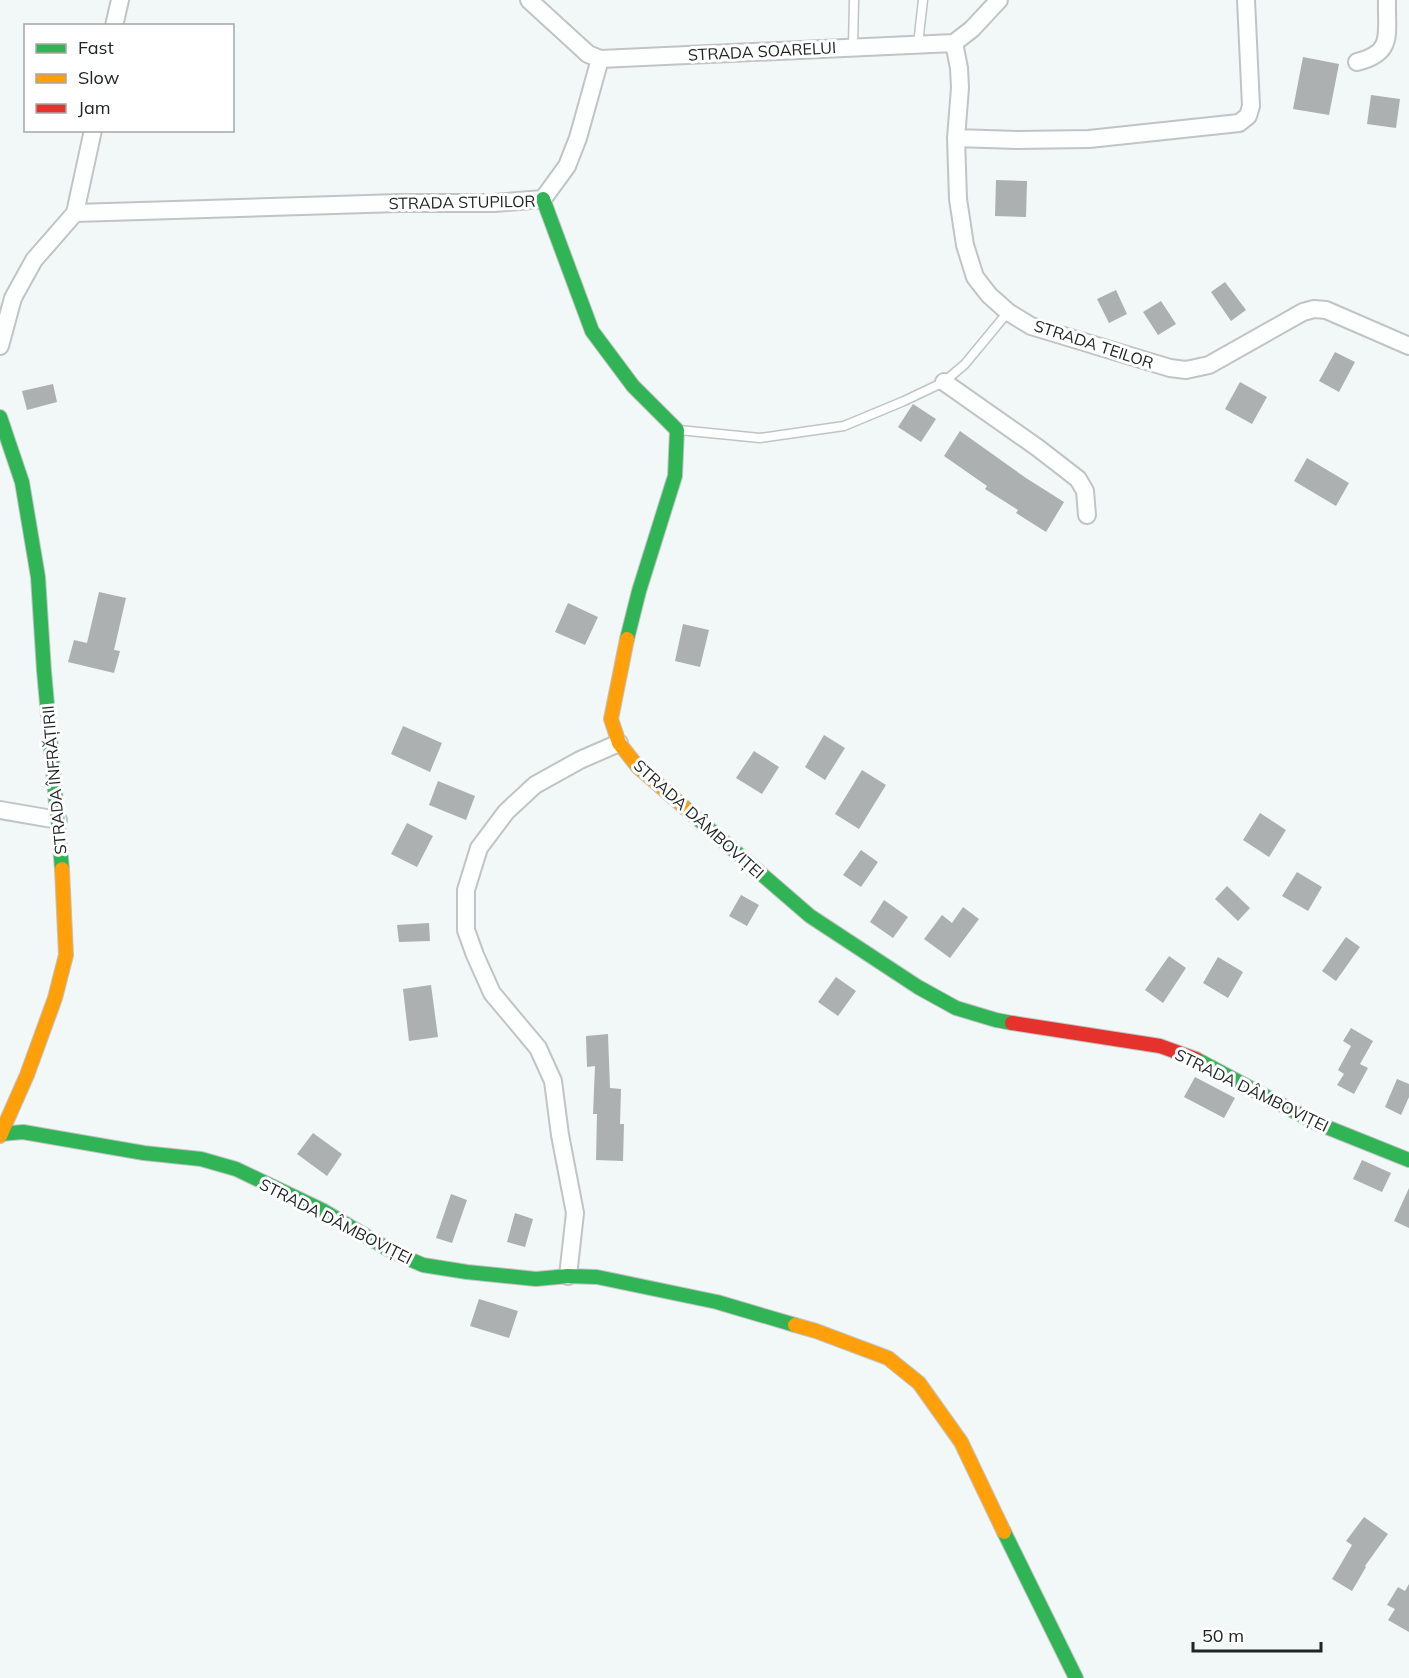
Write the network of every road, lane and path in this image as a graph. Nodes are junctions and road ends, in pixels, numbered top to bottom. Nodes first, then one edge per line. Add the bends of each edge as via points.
1 (120, 0) edge
2 (529, 0) edge
3 (854, 0) edge
4 (923, 0) edge
5 (999, 0) edge
6 (1246, 0) edge
7 (1386, 0) edge
8 (114, 24) edge
9 (954, 43) junction
10 (918, 44) junction
11 (853, 47) junction
12 (600, 59) junction
13 (1357, 62) dead end
14 (93, 132) edge
15 (956, 138) junction
16 (543, 199) junction
17 (75, 213) junction
18 (1008, 312) junction
19 (0, 346) edge
20 (1409, 346) edge
21 (944, 382) junction
22 (0, 417) edge
23 (677, 430) junction
24 (1087, 515) dead end
25 (619, 743) junction
26 (0, 810) edge
27 (58, 820) junction
28 (0, 1135) edge
29 (1409, 1160) edge
30 (568, 1276) junction
31 (1076, 1678) edge

1 - 8 street
2 - 12 street via 588,54
3 - 11 lane
4 - 10 lane
5 - 9 street
6 - 15 street via 1251,106 1248,116 1239,123 1089,139
7 - 13 street via 1386,42 1371,59
9 - 10 street, STRADA SOARELUI
9 - 15 street, STRADA TEILOR via 960,88
10 - 11 street, STRADA SOARELUI
11 - 12 street, STRADA SOARELUI
12 - 16 street via 567,166
14 - 17 street
15 - 18 street, STRADA TEILOR via 958,199 965,245 975,277
16 - 17 street, STRADA STUPILOR
16 - 23 street, STRADA STUPILOR via 592,331 633,386
17 - 19 street via 34,260 13,298
18 - 20 street, STRADA TEILOR via 1031,326 1186,370 1209,365 1314,309 1326,310
18 - 21 lane
21 - 23 lane via 844,426 760,438
21 - 24 street via 1078,479 1085,490
22 - 27 street, STRADA ÎNFRĂȚIRII via 22,482 38,577
23 - 25 street via 675,476 639,591 620,669 611,719
25 - 29 street, STRADA DÂMBOVIȚEI via 638,767 810,916 956,1008 996,1020 1161,1046 1196,1059 1314,1122
25 - 30 street via 535,785 506,812 480,848 466,890 466,930 492,993 538,1048 553,1081 575,1213
26 - 27 street
27 - 28 street, STRADA ÎNFRĂȚIRII via 66,955 27,1075
28 - 30 street, STRADA DÂMBOVIȚEI via 23,1132 201,1159 236,1170 322,1210 423,1265 536,1279
30 - 31 street, STRADA DÂMBOVIȚEI via 597,1277 717,1302 816,1331 888,1358 919,1383 961,1442

